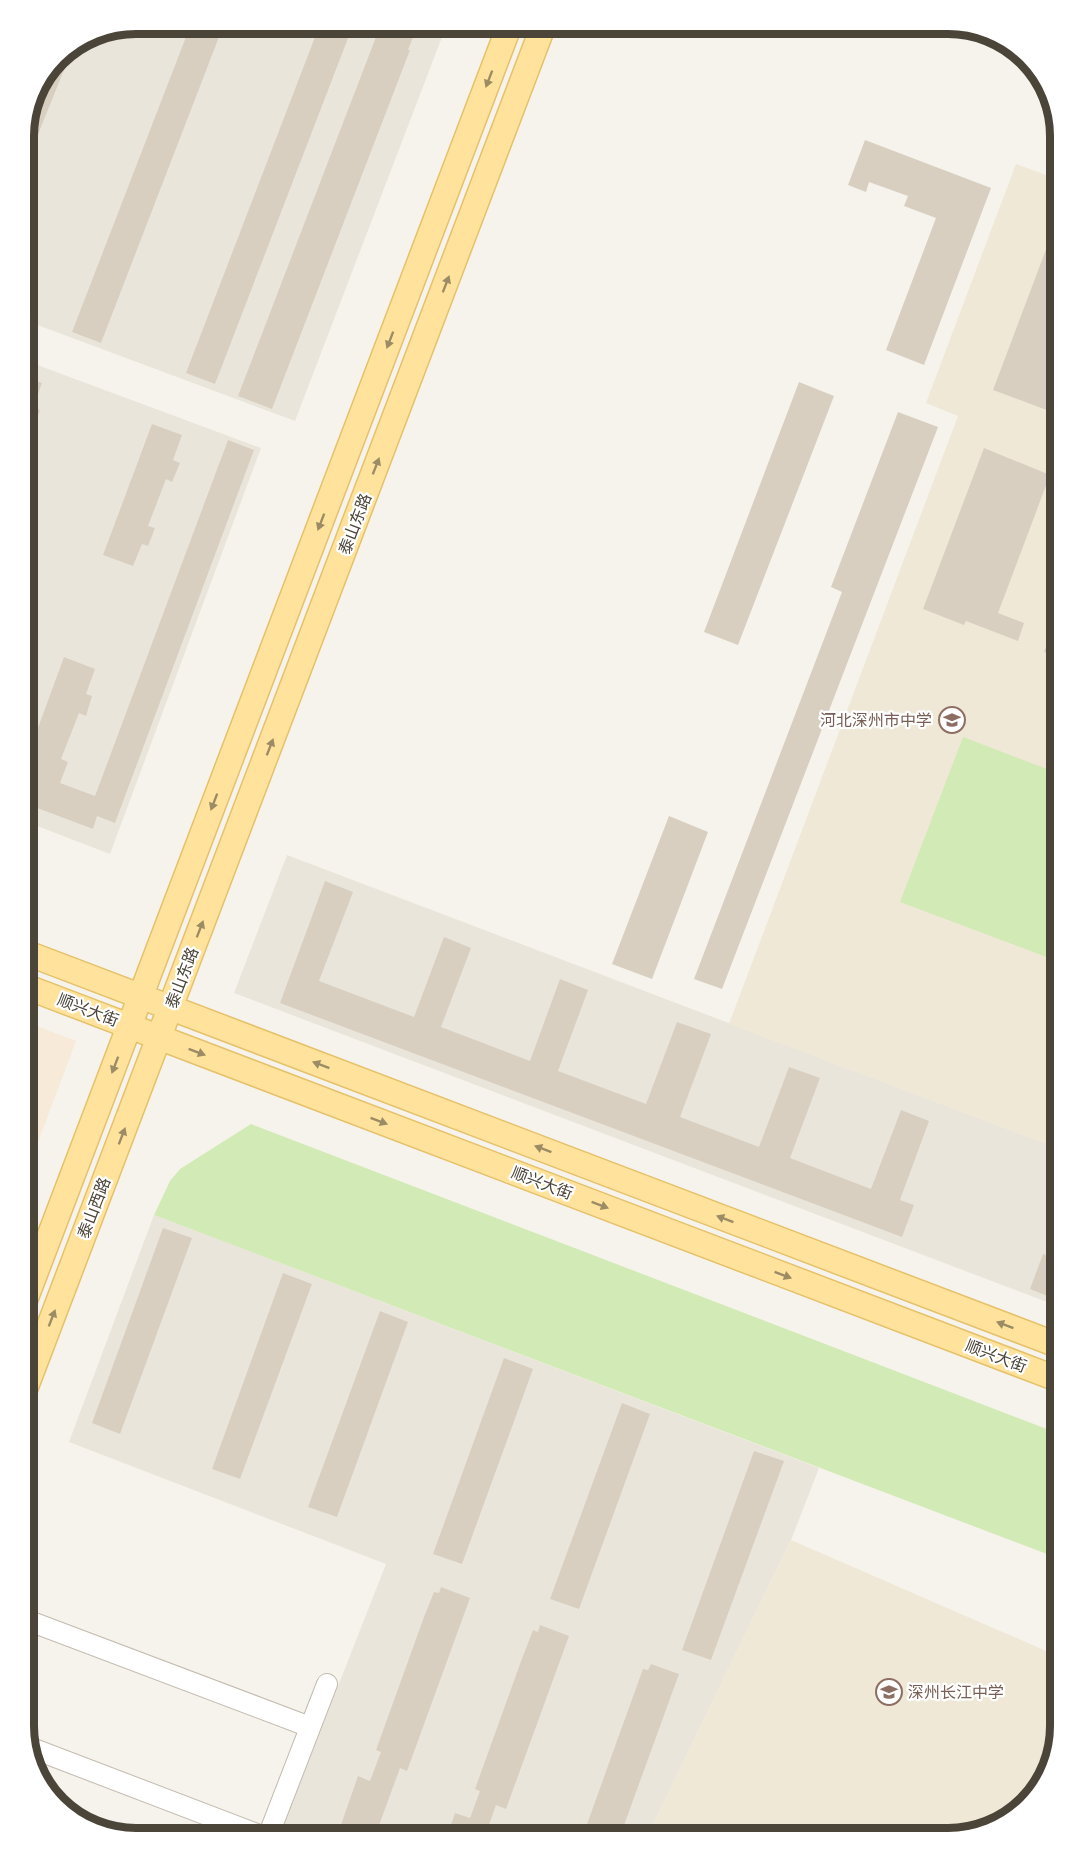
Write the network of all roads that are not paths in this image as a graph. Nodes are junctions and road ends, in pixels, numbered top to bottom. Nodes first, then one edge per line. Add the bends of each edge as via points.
1 (506, 34) edge
2 (540, 34) edge
3 (34, 958) edge
4 (34, 988) edge
5 (135, 1011) junction
6 (165, 1023) junction
7 (34, 1276) edge
8 (1050, 1342) edge
9 (34, 1365) edge
10 (1050, 1376) edge
11 (34, 1623) edge
12 (327, 1684) dead end
13 (310, 1727) junction
14 (37, 1750) edge
15 (241, 1828) edge
16 (271, 1828) edge

1 -> 5 main road, 泰山东路
6 -> 2 main road, 泰山东路
3 - 5 main road, 顺兴大街
4 - 5 main road, 顺兴大街
5 - 6 main road, 顺兴大街
5 -> 7 main road, 泰山西路
8 -> 6 main road, 顺兴大街
9 -> 6 main road, 泰山西路
6 -> 10 main road, 顺兴大街
11 - 13 street
12 - 13 street
13 - 16 street
14 - 15 street

